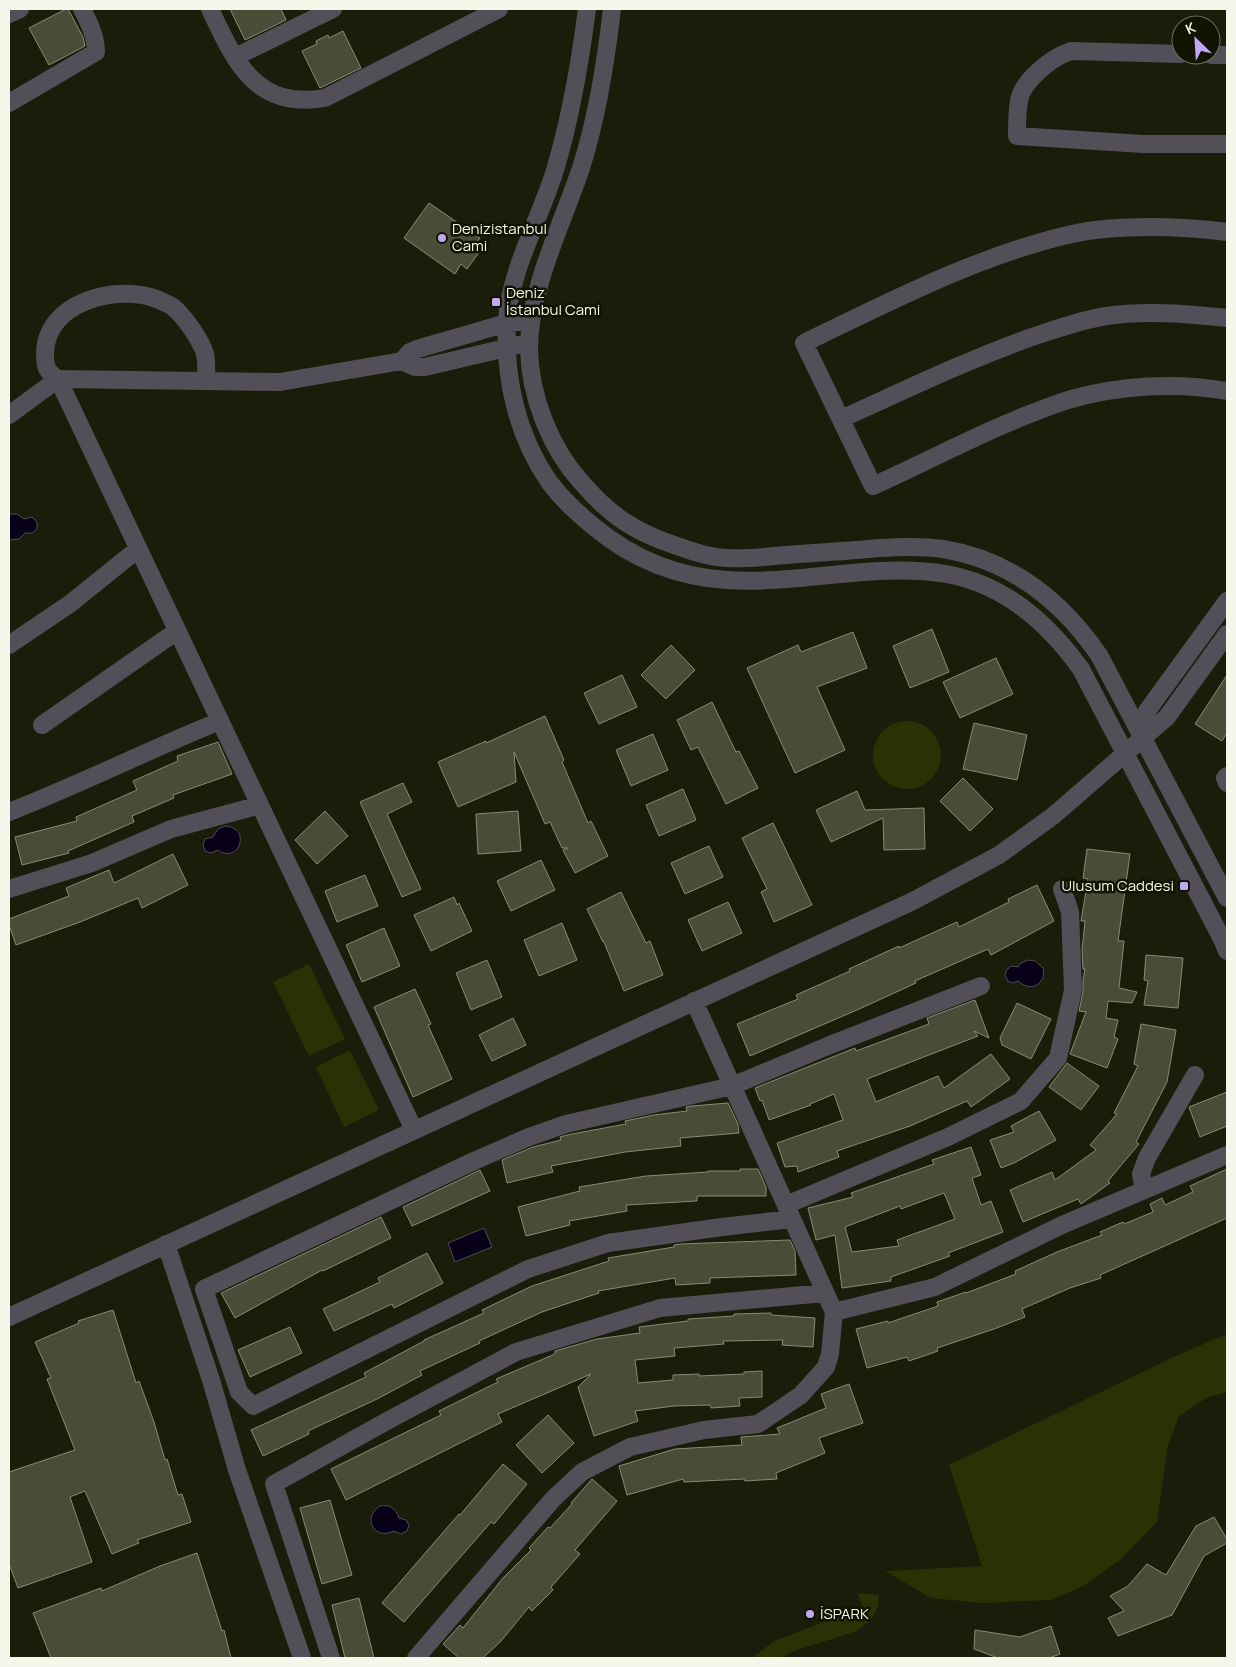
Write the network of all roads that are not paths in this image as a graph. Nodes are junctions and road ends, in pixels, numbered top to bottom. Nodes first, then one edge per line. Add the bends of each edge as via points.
1 (20, 9) edge
2 (82, 9) edge
3 (210, 9) edge
4 (333, 9) edge
5 (499, 9) edge
6 (587, 9) edge
7 (612, 9) edge
8 (9, 14) edge
9 (1171, 54) edge
10 (235, 57) junction
11 (9, 103) edge
12 (1227, 144) edge
13 (1227, 232) edge
14 (1227, 318) edge
15 (532, 321) junction
16 (507, 323) junction
17 (530, 343) junction
18 (508, 348) junction
19 (402, 361) junction
20 (58, 379) junction
21 (206, 381) junction
22 (1227, 391) edge
23 (9, 415) edge
24 (841, 420) junction
25 (138, 549) junction
26 (1227, 601) edge
27 (177, 631) junction
28 (1227, 634) edge
29 (9, 645) edge
30 (220, 721) junction
31 (42, 725) dead end
32 (1144, 739) junction
33 (1125, 754) junction
34 (1227, 776) edge
35 (1227, 783) edge
36 (260, 805) junction
37 (9, 812) edge
38 (9, 889) edge
39 (1062, 889) dead end
40 (1227, 898) edge
41 (1227, 951) edge
42 (981, 986) dead end
43 (694, 1001) junction
44 (1195, 1075) dead end
45 (732, 1086) junction
46 (414, 1130) junction
47 (1227, 1155) edge
48 (1144, 1189) junction
49 (789, 1212) junction
50 (166, 1244) junction
51 (825, 1293) junction
52 (834, 1312) junction
53 (9, 1317) edge
54 (302, 1658) edge
55 (331, 1658) edge
56 (416, 1658) edge

1 - 8 street
2 - 11 street via 93,30 96,52
3 - 10 street
4 - 10 street
5 - 10 street via 325,98 308,101 286,99 265,90
6 - 16 street via 566,131 555,172 510,298
7 - 15 street via 589,137 534,302
9 - 12 street via 1071,51 1063,54 1043,67 1019,99 1017,136 1143,144
13 - 24 street via 1126,227 1072,234 1012,252 920,287 813,338 804,343
14 - 24 street via 1152,313 1106,316 1066,326 994,351
15 - 16 street
15 - 17 street
16 - 18 street
16 - 19 street via 417,349
17 - 18 street
17 - 32 street via 536,396 560,454 598,502 623,522 647,536 691,552 717,557 752,558 891,547 941,549 984,560 1042,591 1074,621 1099,655
18 - 19 street via 425,367 415,367
18 - 33 street via 516,410 539,465 565,501 624,550 687,575 730,580 913,571 947,574 976,583 1004,595 1025,609 1067,648 1082,669
19 - 21 street via 280,382
20 - 21 street
20 - 21 street via 46,368 50,331 70,309 92,298 118,294 148,295 172,306 192,330 205,354
20 - 23 street
20 - 25 street
22 - 24 street via 1164,385 1108,391 1069,400 1009,423 872,486
25 - 27 street
25 - 29 street via 71,603
26 - 32 street via 1148,711
27 - 30 street
27 - 31 street
28 - 32 street via 1167,717
30 - 36 street
30 - 37 street
32 - 33 street
32 - 40 street
33 - 41 street
33 - 43 street via 1053,816 999,855 914,901
34 - 35 street
36 - 38 street via 170,829 92,863
36 - 46 street
39 - 49 street via 1070,912 1073,990 1058,1058 1021,1102
42 - 45 street
43 - 45 street
43 - 46 street
44 - 48 street via 1146,1158 1141,1174
45 - 49 street
45 - 49 street via 566,1124 529,1137 204,1289 239,1392 253,1406 528,1269 608,1243 722,1227
46 - 50 street
47 - 48 street
48 - 52 street via 935,1287
49 - 51 street
50 - 53 street
50 - 54 street via 237,1470
51 - 52 street
51 - 55 street via 660,1308 516,1352 274,1484
52 - 56 street via 826,1366 801,1395 758,1424 704,1430 630,1447 582,1472 553,1500

